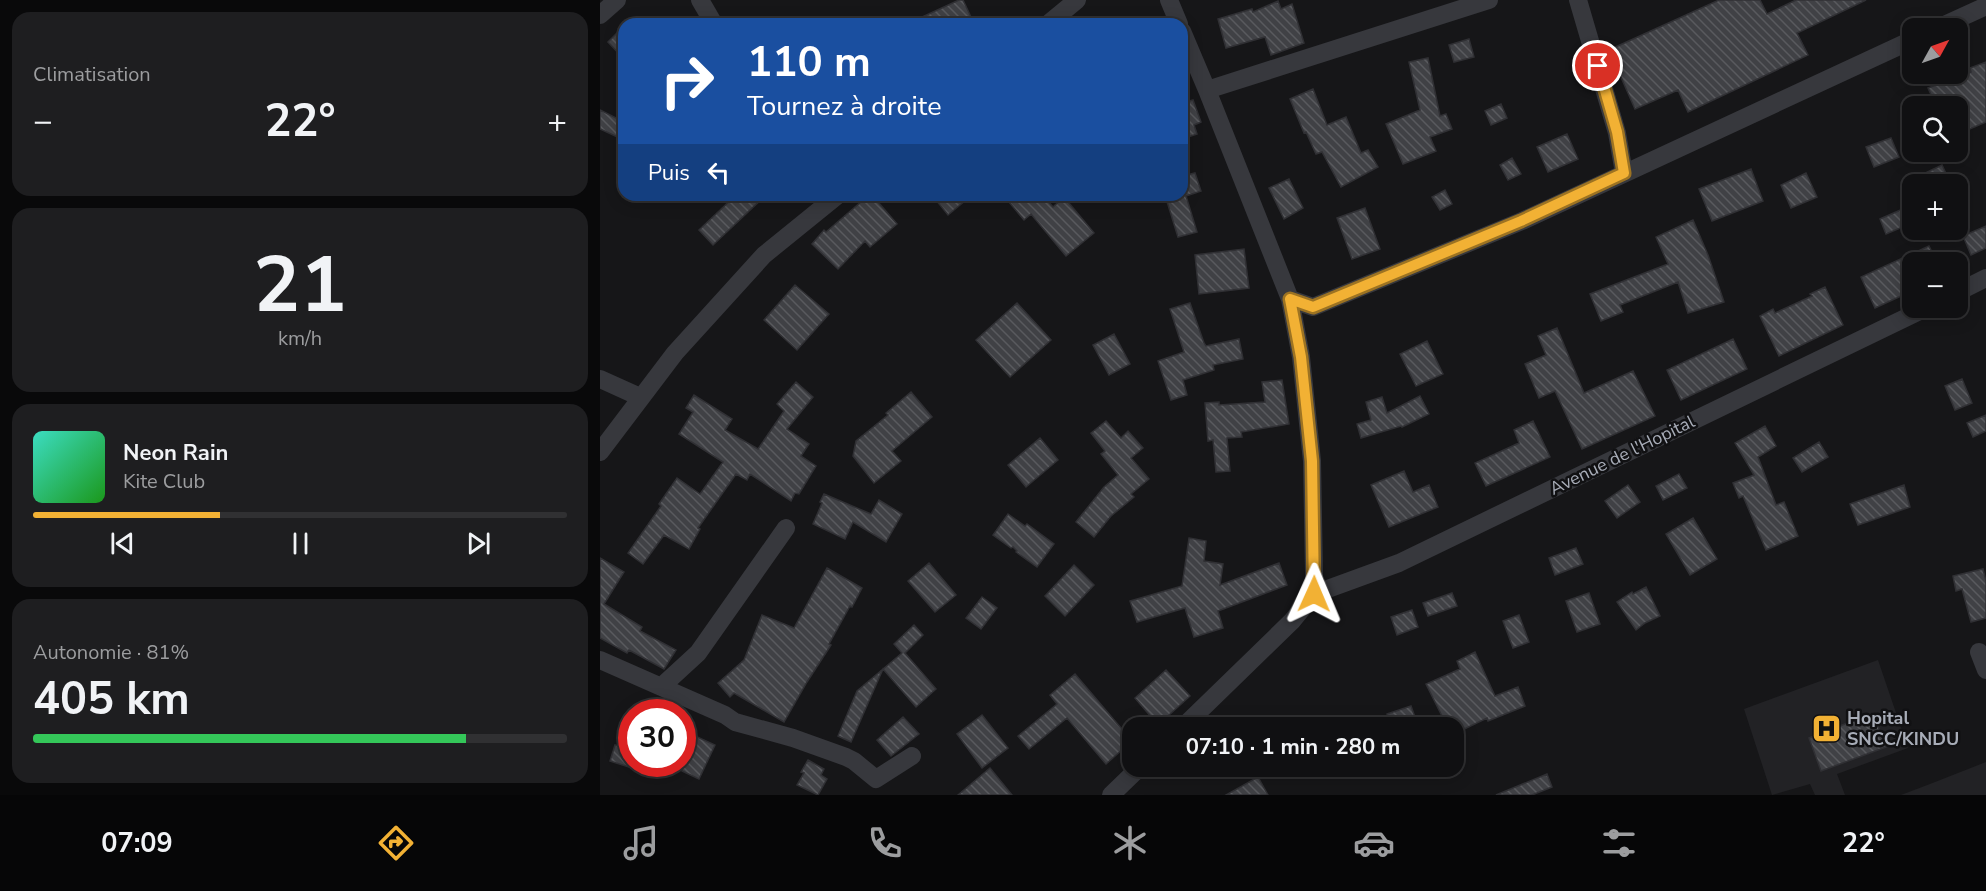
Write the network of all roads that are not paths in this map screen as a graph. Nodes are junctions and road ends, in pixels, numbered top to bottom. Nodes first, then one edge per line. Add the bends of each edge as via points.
1 (617, 0) edge
2 (700, 0) edge
3 (1077, 0) edge
4 (1169, 0) edge
5 (1489, 0) edge
6 (1578, 0) edge
7 (1986, 6) edge
8 (600, 15) edge
9 (710, 18) edge
10 (1055, 18) edge
11 (1176, 18) edge
12 (1960, 18) edge
13 (1188, 45) edge
14 (1902, 45) edge
15 (1207, 90) junction
16 (1624, 173) junction
17 (831, 201) edge
18 (1986, 278) edge
19 (1968, 287) edge
20 (1290, 299) junction
21 (1905, 318) edge
22 (600, 379) edge
23 (640, 397) junction
24 (600, 452) edge
25 (786, 528) dead end
26 (1314, 594) junction
27 (1979, 652) dead end
28 (600, 660) edge
29 (1986, 670) edge
30 (661, 687) junction
31 (1193, 717) edge
32 (912, 756) dead end
33 (1130, 777) edge
34 (1111, 795) edge

1 - 8 street
2 - 9 street
3 - 10 street
4 - 11 street
5 - 15 street
6 - 16 street via 1617,132
7 - 12 street
13 - 15 street
14 - 16 street
15 - 20 street
16 - 20 street via 1521,221 1313,307
17 - 23 street via 764,255
18 - 19 street
20 - 26 street via 1301,357 1312,461
21 - 26 street, Avenue de l'Hopital via 1399,563
22 - 23 street
23 - 24 street
25 - 30 street via 698,653
26 - 31 street via 1292,621
27 - 29 street
28 - 30 street
30 - 32 street via 735,722 846,757 876,779
33 - 34 street

